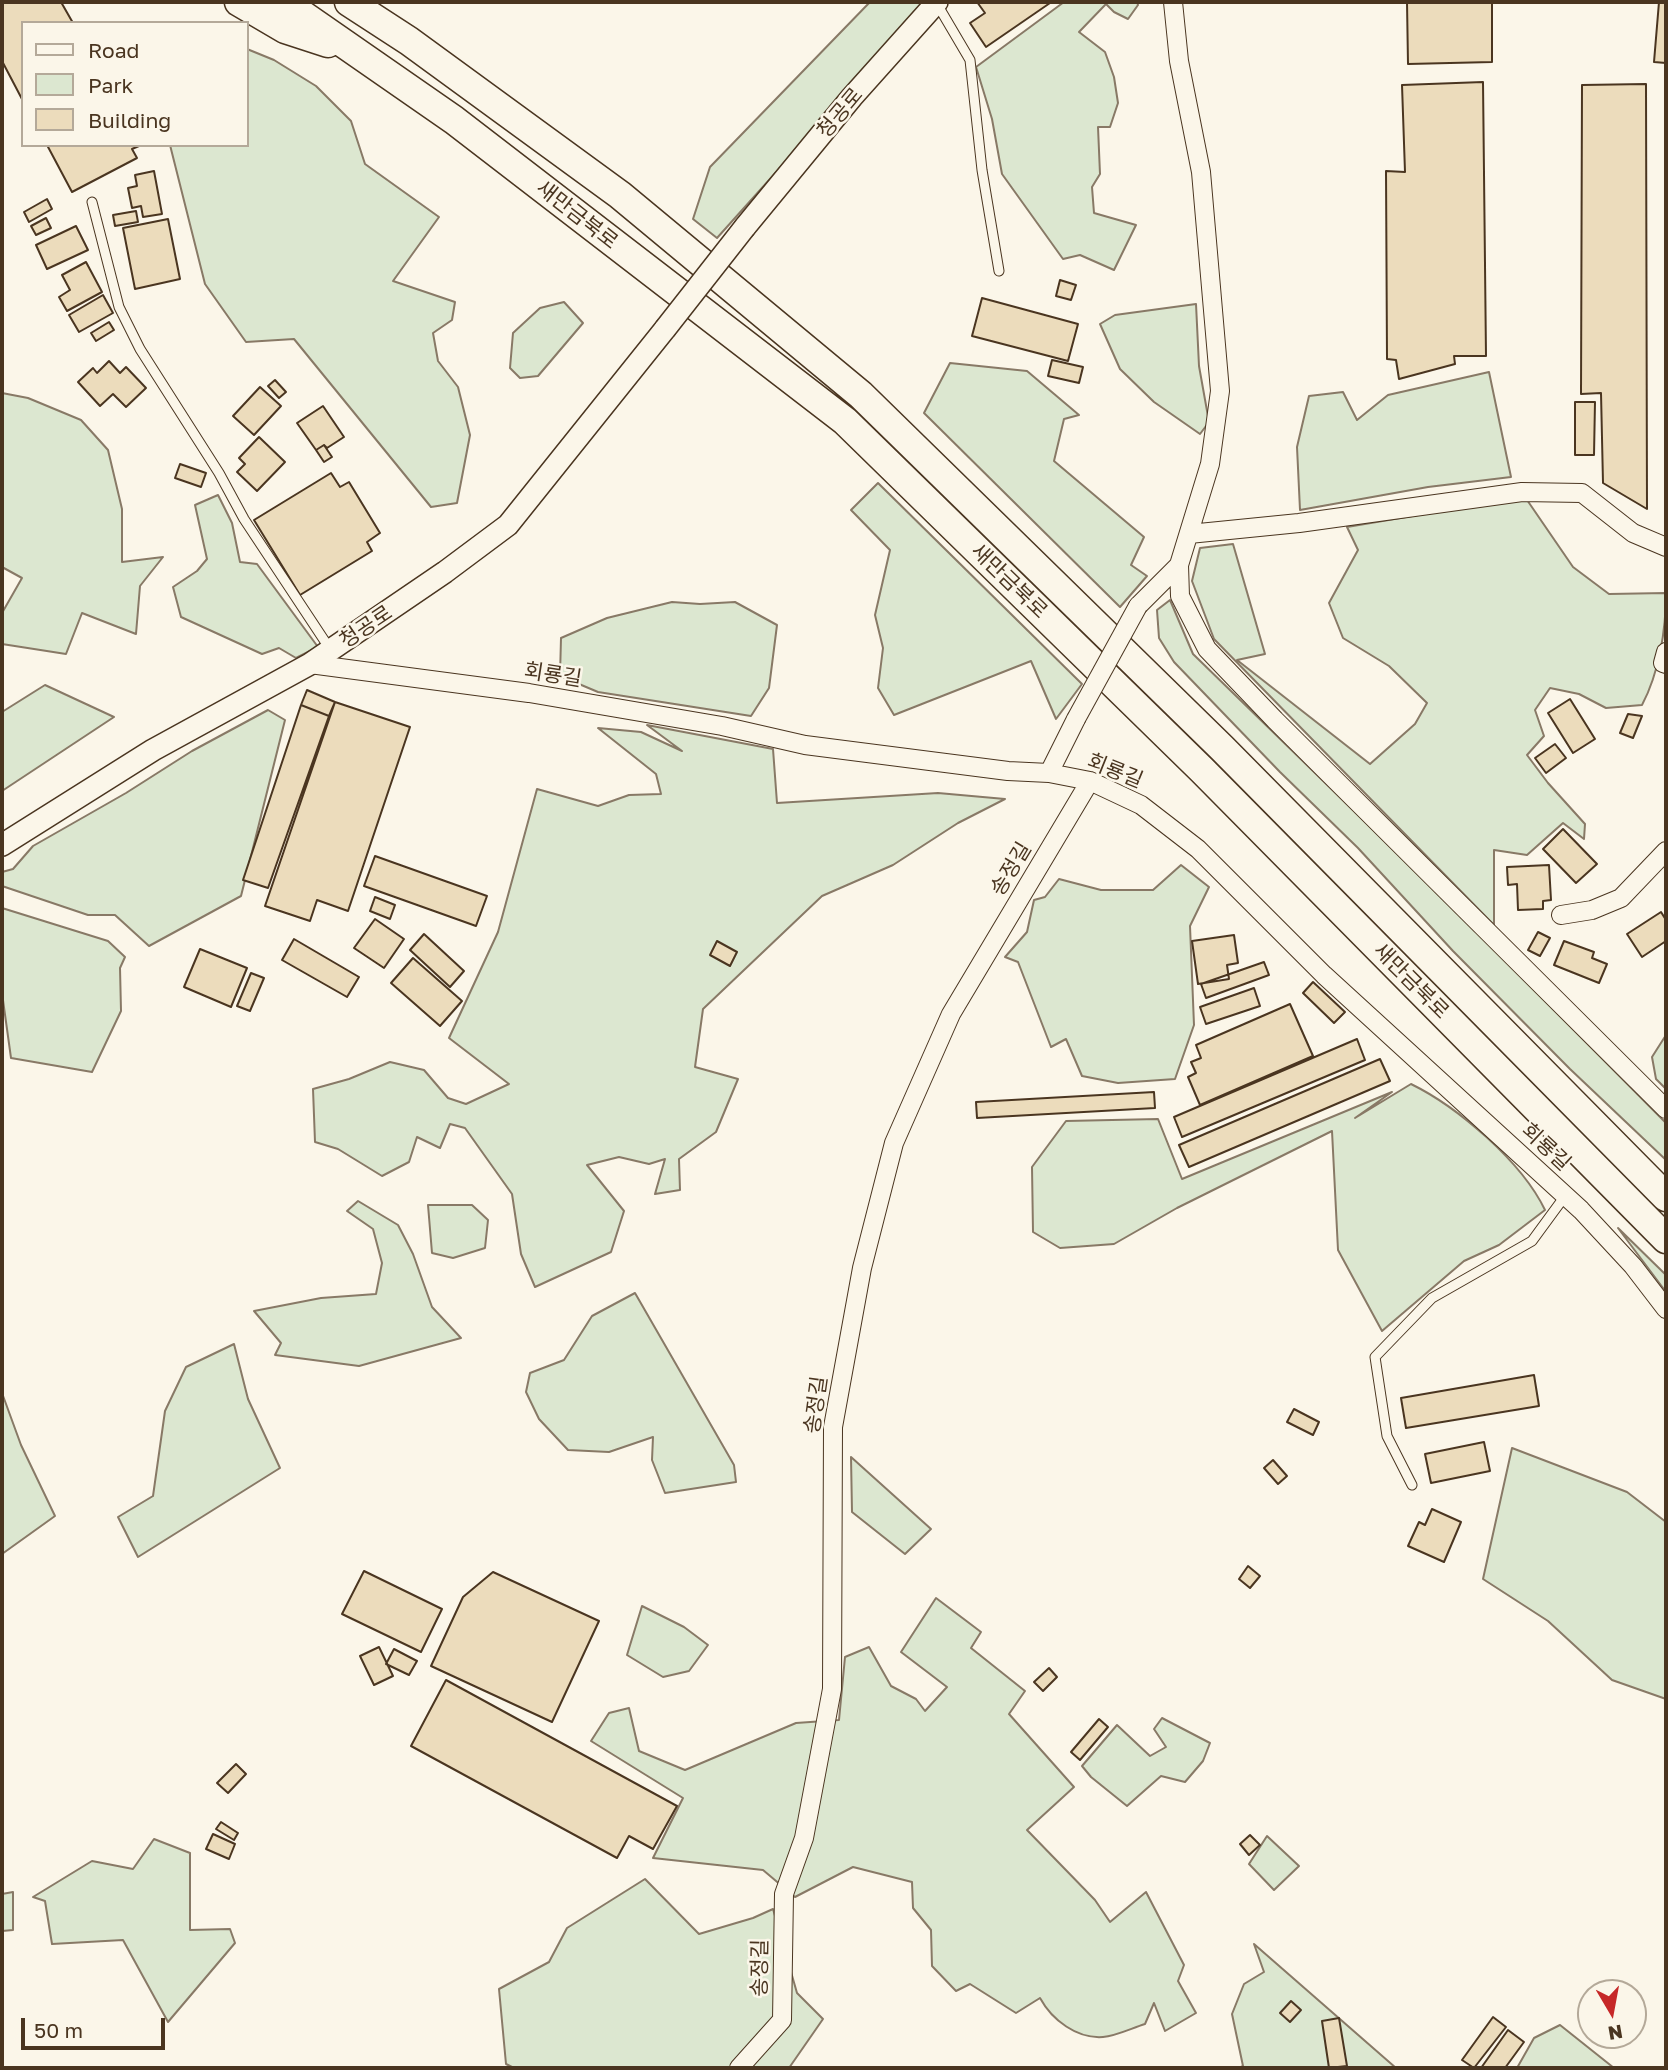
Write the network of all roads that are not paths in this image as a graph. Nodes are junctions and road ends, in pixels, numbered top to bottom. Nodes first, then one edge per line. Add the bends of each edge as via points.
1 (239, 2) edge
2 (284, 2) edge
3 (349, 2) edge
4 (372, 2) edge
5 (936, 2) edge
6 (1173, 2) edge
7 (409, 41) junction
8 (350, 50) junction
9 (92, 202) dead end
10 (999, 271) dead end
11 (1189, 534) junction
12 (1666, 547) edge
13 (1179, 565) junction
14 (331, 650) junction
15 (1666, 652) edge
16 (310, 664) junction
17 (1666, 664) edge
18 (1049, 773) junction
19 (1090, 781) junction
20 (2, 845) edge
21 (1666, 851) edge
22 (1561, 915) dead end
23 (1666, 1109) edge
24 (1566, 1196) junction
25 (1666, 1197) edge
26 (1666, 1238) edge
27 (1666, 1309) edge
28 (1412, 1485) dead end
29 (739, 2068) edge

1 - 8 highway via 285,29
2 - 8 highway, 새만금북로
3 - 7 highway, 새만금북로
4 - 7 highway
5 - 10 lane via 970,60
5 - 14 street, 청공로, bridge via 745,227 508,525
6 - 11 street via 1179,61 1201,172 1220,391 1210,464
7 - 25 highway, 새만금북로 via 620,195 861,395 1222,748
8 - 26 highway, 새만금북로 via 454,120 845,421 1202,770
9 - 14 lane via 119,307 141,349 244,519
11 - 12 street via 1522,492 1582,493 1633,533
11 - 13 street
13 - 18 street, bridge via 1138,606
13 - 23 street via 1180,596 1207,649
14 - 16 street, 청공로
15 - 17 street
16 - 18 street, 회룡길 via 542,695 804,745
16 - 20 street, 청공로 via 153,750
18 - 19 street, 회룡길
19 - 24 street, 회룡길 via 1141,805 1198,849 1324,975
19 - 29 street, 송정길 via 951,1014 894,1143 862,1268 833,1427 832,1689 804,1838 784,1894 782,2020
21 - 22 street via 1621,898
24 - 27 street, 회룡길 via 1633,1266
24 - 28 lane via 1532,1241 1432,1298 1375,1357 1387,1436

